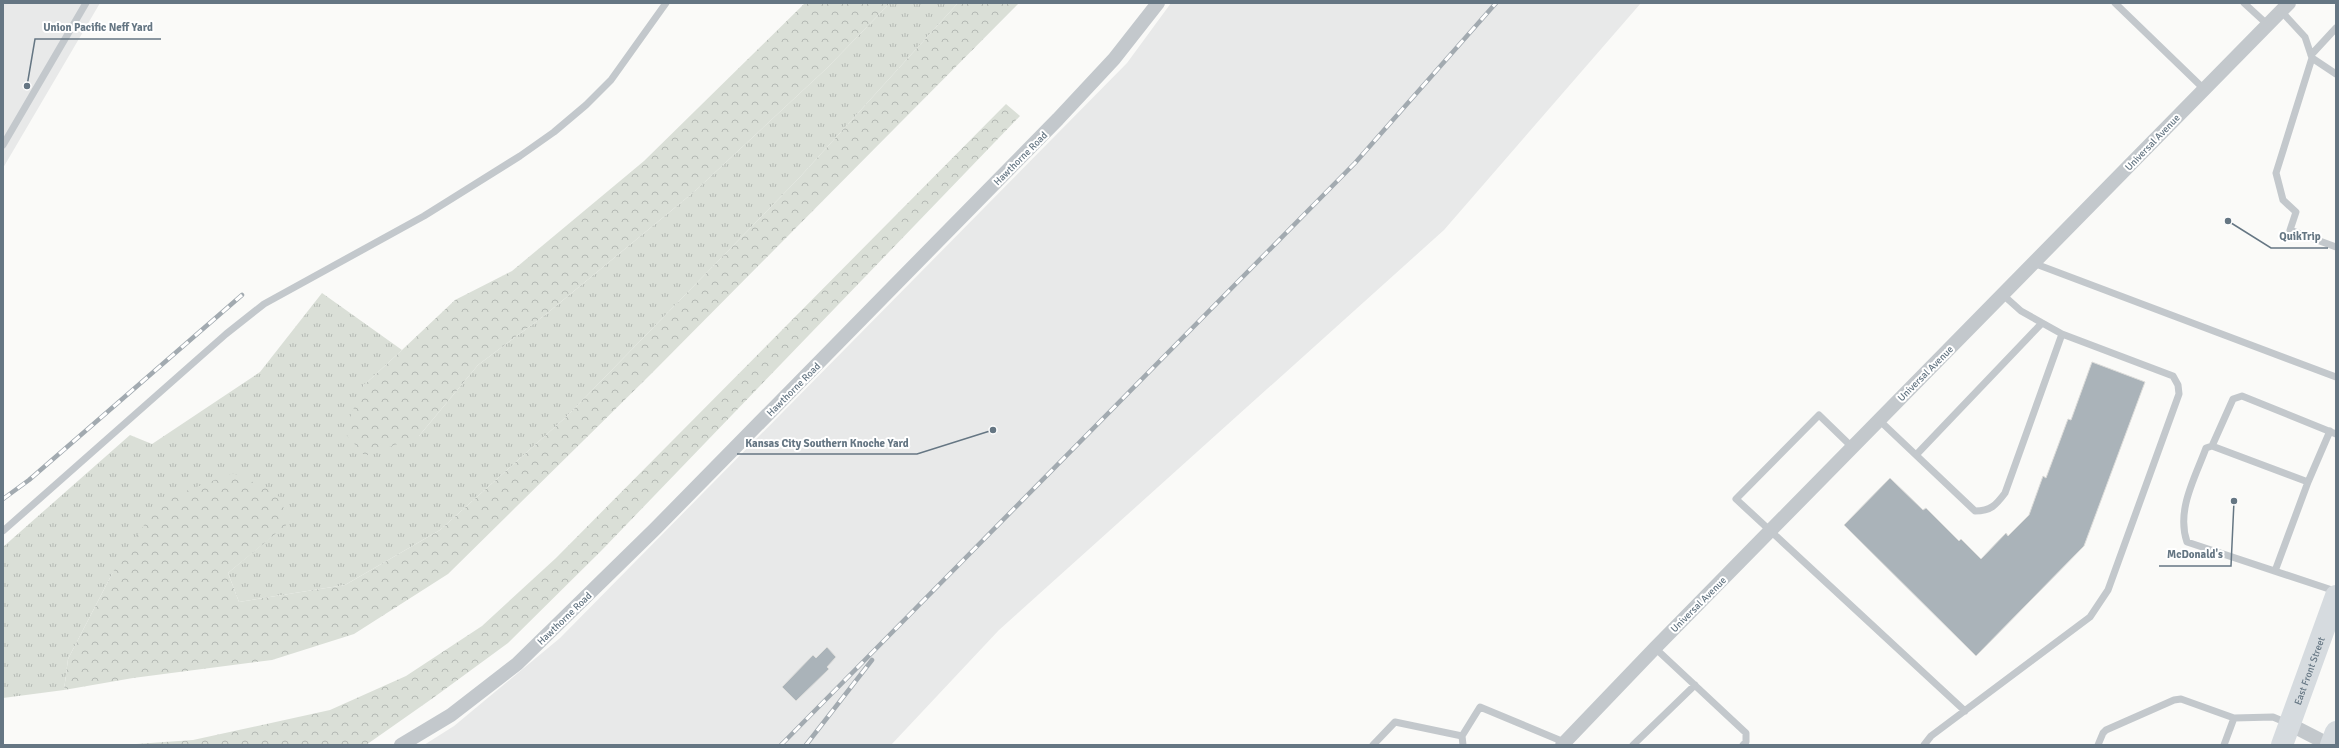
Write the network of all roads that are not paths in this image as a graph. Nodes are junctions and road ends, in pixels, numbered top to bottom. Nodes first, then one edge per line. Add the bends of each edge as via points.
1 (86, 3) edge
2 (666, 3) edge
3 (1158, 3) edge
4 (2115, 3) edge
5 (2244, 3) edge
6 (2285, 7) edge
7 (2268, 25) junction
8 (2336, 28) edge
9 (2311, 56) junction
10 (2336, 74) edge
11 (2204, 89) junction
12 (3, 145) edge
13 (2336, 247) edge
14 (2034, 263) junction
15 (2002, 294) junction
16 (2042, 323) junction
17 (2062, 334) junction
18 (2336, 377) edge
19 (1879, 420) junction
20 (2333, 433) edge
21 (2212, 446) junction
22 (1852, 447) junction
23 (1916, 455) junction
24 (2308, 482) junction
25 (3, 531) edge
26 (1770, 531) junction
27 (2275, 571) junction
28 (2336, 592) edge
29 (2336, 596) edge
30 (1655, 648) junction
31 (1695, 685) junction
32 (1965, 711) junction
33 (2234, 718) junction
34 (2289, 724) junction
35 (2336, 732) edge
36 (1462, 736) junction
37 (1563, 744) edge
38 (401, 745) edge
39 (1373, 745) edge
40 (1463, 745) edge
41 (1633, 745) edge
42 (1743, 745) edge
43 (1924, 745) edge
44 (2098, 745) edge
45 (2224, 745) edge
46 (2282, 745) edge
47 (2331, 745) edge

1 - 12 lane
2 - 25 lane via 611,80 554,132 424,216 264,304 226,334
3 - 38 street, Hawthorne Road via 1114,59 1058,119 517,664 451,715
4 - 11 lane
5 - 7 lane
6 - 7 street, Universal Avenue
6 - 9 lane via 2305,37
7 - 11 street, Universal Avenue
8 - 9 lane
9 - 10 lane
9 - 13 lane via 2276,173 2282,200 2296,212 2290,230
11 - 14 street, Universal Avenue
14 - 15 street, Universal Avenue
14 - 18 lane
15 - 16 lane via 2021,311
15 - 19 street, Universal Avenue
16 - 17 lane
16 - 23 lane
17 - 23 lane via 2005,494 1994,507 1986,511 1976,511
17 - 32 lane via 2173,376 2179,394 2108,590 2090,617
19 - 22 street, Universal Avenue
19 - 23 lane
20 - 21 lane via 2242,396 2233,399
20 - 24 lane
21 - 24 lane
21 - 27 lane via 2206,448 2184,506 2183,532 2187,542
22 - 26 street, Universal Avenue
22 - 26 lane via 1819,415 1736,499
24 - 27 lane
26 - 30 street, Universal Avenue
26 - 32 lane
27 - 28 lane
29 - 34 main road, East Front Street
30 - 31 lane
30 - 37 street, Universal Avenue
31 - 41 lane
31 - 42 lane via 1746,733 1746,742
32 - 43 lane via 1931,736
33 - 34 lane via 2273,717
33 - 44 lane via 2188,700 2174,700 2106,730
33 - 45 lane
34 - 46 main road, East Front Street
34 - 47 street
35 - 47 main road
36 - 37 lane via 1480,707
36 - 39 lane via 1396,722
36 - 40 lane

